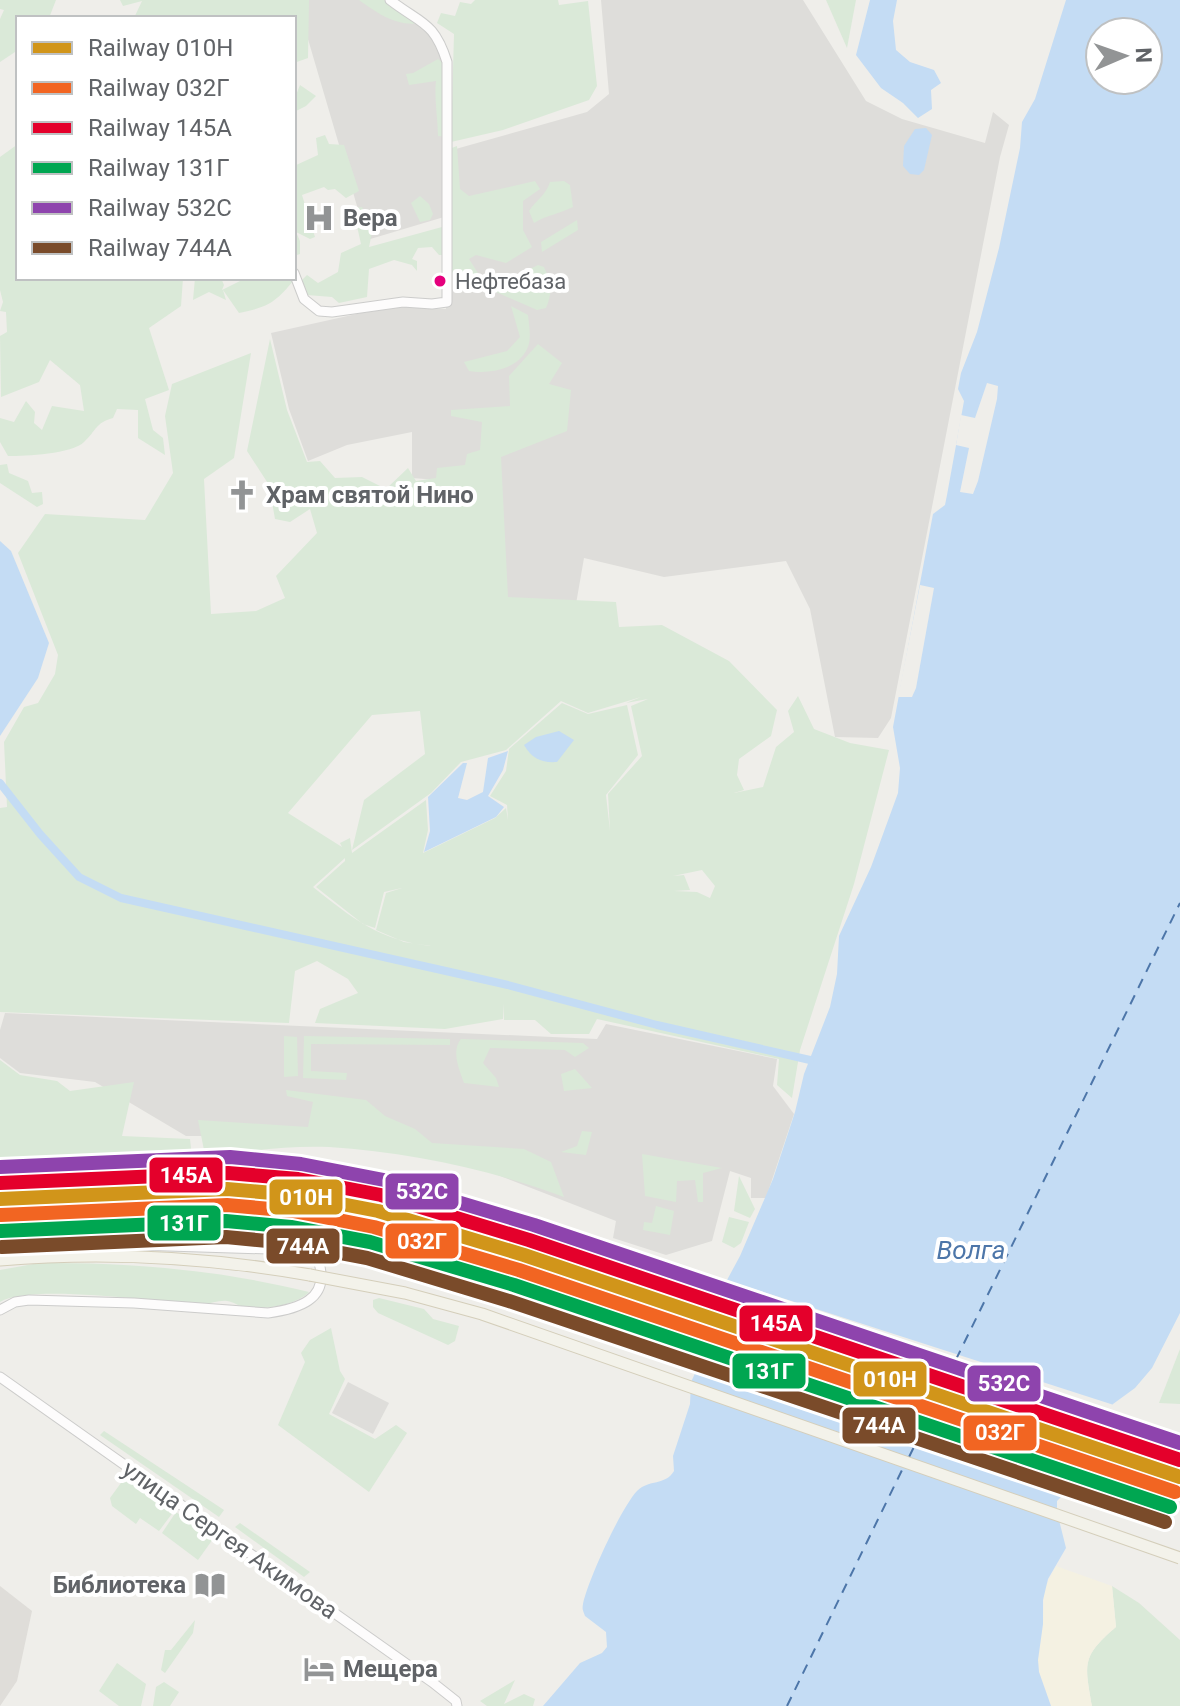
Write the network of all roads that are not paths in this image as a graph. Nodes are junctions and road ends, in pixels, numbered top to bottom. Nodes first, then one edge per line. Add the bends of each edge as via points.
1 (390, 0) edge
2 (296, 278) edge
3 (2, 1237) edge
4 (0, 1260) edge
5 (0, 1310) edge
6 (0, 1377) edge
7 (1180, 1477) edge
8 (1180, 1558) edge
9 (457, 1706) edge

1 - 2 street via 431,26 447,62 447,302 319,311 304,299
3 - 5 street via 286,1248 311,1255 322,1272 316,1295 278,1312 29,1300
3 - 7 main road via 296,1222 534,1266 605,1283
4 - 8 main road, bridge via 120,1255 242,1263 405,1293 482,1314
6 - 9 street, улица Сергея Акимова via 432,1682

